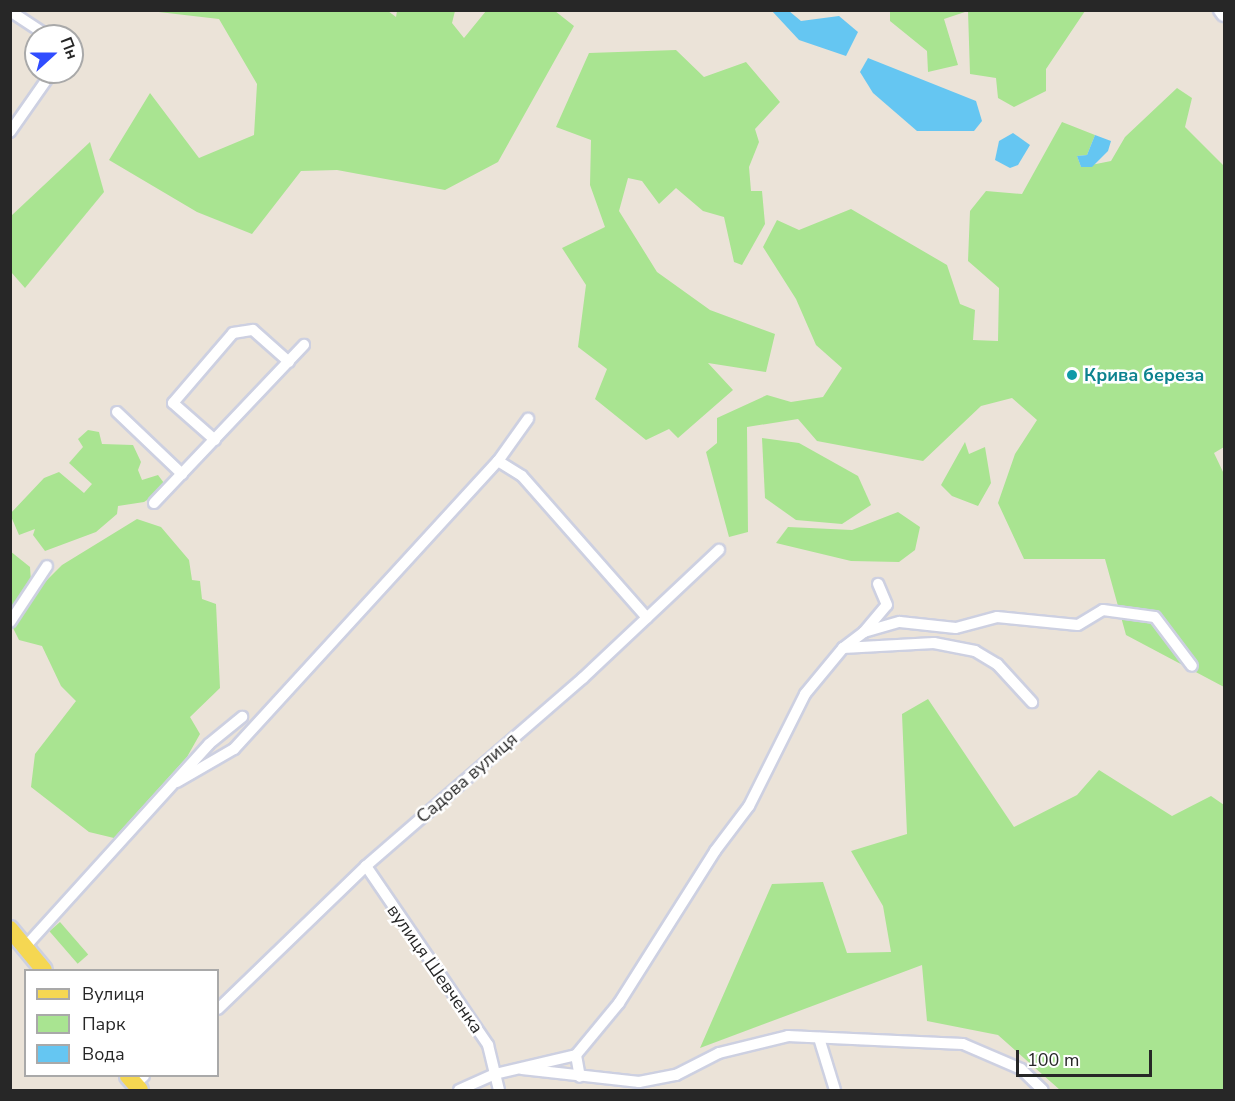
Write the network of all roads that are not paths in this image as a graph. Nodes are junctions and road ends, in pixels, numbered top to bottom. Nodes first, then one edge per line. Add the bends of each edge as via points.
1 (1221, 10) edge
2 (10, 11) edge
3 (1224, 14) edge
4 (30, 24) edge
5 (44, 84) edge
6 (10, 132) edge
7 (304, 345) dead end
8 (289, 362) junction
9 (117, 412) dead end
10 (528, 419) dead end
11 (215, 440) junction
12 (498, 461) junction
13 (182, 474) junction
14 (154, 503) dead end
15 (719, 550) dead end
16 (47, 566) dead end
17 (878, 584) dead end
18 (647, 618) junction
19 (10, 622) edge
20 (864, 632) junction
21 (843, 648) junction
22 (1192, 666) dead end
23 (1032, 702) dead end
24 (242, 717) dead end
25 (177, 782) junction
26 (366, 866) junction
27 (10, 929) edge
28 (25, 947) junction
29 (43, 969) edge
30 (219, 1007) edge
31 (819, 1038) junction
32 (576, 1055) junction
33 (519, 1069) junction
34 (495, 1074) junction
35 (580, 1077) junction
36 (459, 1090) edge
37 (499, 1090) edge
38 (835, 1090) edge
39 (1043, 1090) edge

1 - 3 street
2 - 4 street
5 - 6 street
7 - 8 street
8 - 11 street
8 - 11 street via 253,330 233,333 173,403
9 - 13 street
10 - 12 street
11 - 13 street
12 - 18 street via 522,476
12 - 25 street via 234,749
13 - 14 street
15 - 18 street, Садова вулиця
16 - 19 street
17 - 20 street via 887,605
18 - 26 street, Садова вулиця
20 - 21 street
20 - 22 street via 900,622 956,628 998,617 1078,625 1103,610 1155,617
21 - 23 street via 934,643 975,651 997,664
21 - 32 street via 805,694 749,806 716,851 672,924 619,1003
24 - 25 street via 209,744
25 - 28 street
26 - 30 street, Садова вулиця
26 - 34 street, вулиця Шевченка via 488,1045
27 - 28 main road
28 - 29 main road
31 - 35 street via 788,1036 719,1053 676,1075 639,1082
31 - 38 street
31 - 39 street via 963,1044 1021,1068
32 - 33 street
32 - 35 street
33 - 34 street
33 - 35 street
34 - 36 street
34 - 37 street

